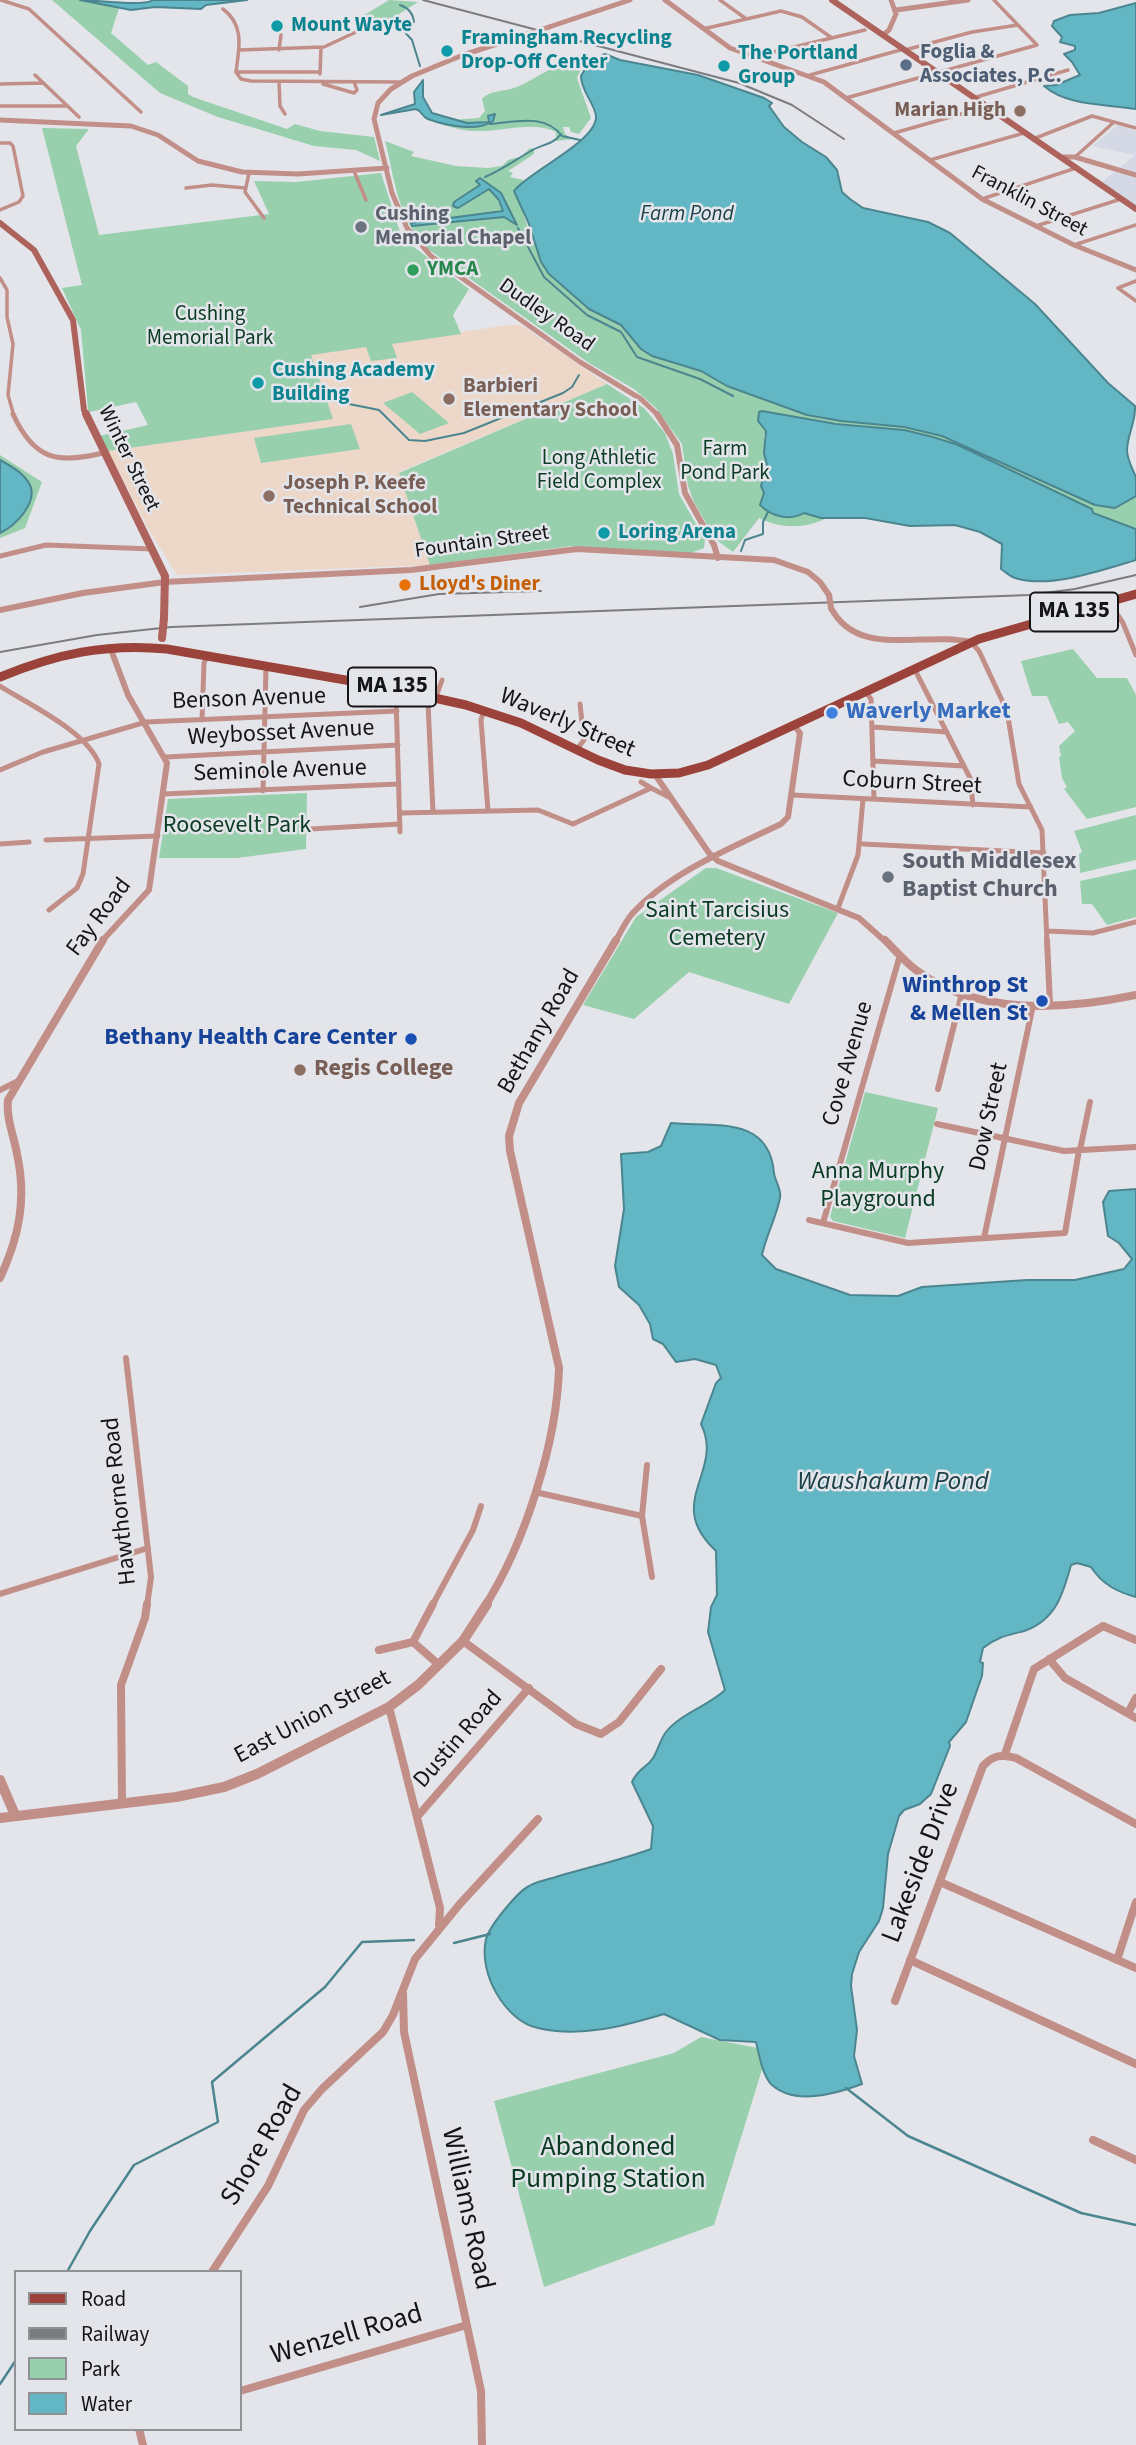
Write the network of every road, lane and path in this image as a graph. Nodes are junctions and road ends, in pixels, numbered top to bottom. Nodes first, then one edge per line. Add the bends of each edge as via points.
1 (1, 0) edge
2 (630, 0) edge
3 (665, 0) edge
4 (720, 0) edge
5 (832, 0) edge
6 (891, 0) edge
7 (968, 0) edge
8 (994, 0) edge
9 (223, 9) dead end
10 (896, 10) junction
11 (745, 18) junction
12 (373, 24) dead end
13 (1018, 25) junction
14 (703, 29) junction
15 (865, 30) dead end
16 (883, 35) junction
17 (281, 36) dead end
18 (832, 37) junction
19 (321, 48) junction
20 (239, 50) junction
21 (279, 50) junction
22 (904, 50) junction
23 (752, 57) junction
24 (1068, 71) dead end
25 (236, 72) junction
26 (320, 72) junction
27 (938, 73) junction
28 (35, 75) dead end
29 (810, 75) junction
30 (279, 81) junction
31 (354, 82) junction
32 (399, 82) junction
33 (43, 83) junction
34 (0, 84) edge
35 (322, 84) junction
36 (846, 98) junction
37 (973, 98) junction
38 (0, 106) edge
39 (67, 106) junction
40 (986, 107) junction
41 (141, 112) dead end
42 (285, 114) dead end
43 (79, 117) dead end
44 (0, 120) edge
45 (1114, 122) junction
46 (1136, 128) edge
47 (894, 133) junction
48 (1024, 133) junction
49 (1033, 139) junction
50 (0, 143) edge
51 (1075, 157) junction
52 (1060, 158) junction
53 (930, 160) junction
54 (387, 168) junction
55 (1076, 168) junction
56 (354, 171) junction
57 (250, 173) junction
58 (1136, 175) edge
59 (186, 188) dead end
60 (245, 188) junction
61 (982, 198) junction
62 (1121, 199) junction
63 (366, 201) dead end
64 (1136, 209) edge
65 (0, 210) edge
66 (264, 218) dead end
67 (0, 223) edge
68 (1136, 225) edge
69 (1036, 226) junction
70 (1074, 246) junction
71 (1136, 270) edge
72 (0, 278) edge
73 (1136, 281) edge
74 (1136, 301) edge
75 (2, 398) edge
76 (6, 415) dead end
77 (103, 453) junction
78 (711, 543) junction
79 (152, 549) junction
80 (0, 556) edge
81 (690, 557) junction
82 (709, 558) junction
83 (718, 558) junction
84 (758, 559) junction
85 (165, 582) junction
86 (1136, 594) edge
87 (1109, 602) junction
88 (0, 610) edge
89 (934, 637) junction
90 (971, 642) junction
91 (110, 647) junction
92 (959, 647) junction
93 (160, 648) junction
94 (1136, 655) edge
95 (207, 657) junction
96 (266, 667) junction
97 (914, 668) junction
98 (0, 677) edge
99 (442, 680) dead end
100 (0, 686) edge
101 (400, 689) junction
102 (865, 691) junction
103 (433, 697) junction
104 (580, 704) dead end
105 (484, 710) junction
106 (397, 711) junction
107 (265, 717) junction
108 (202, 720) junction
109 (146, 722) junction
110 (793, 724) junction
111 (872, 727) junction
112 (947, 732) junction
113 (84, 740) junction
114 (398, 745) junction
115 (577, 749) junction
116 (264, 751) junction
117 (166, 757) junction
118 (873, 761) junction
119 (964, 766) junction
120 (0, 770) edge
121 (656, 776) junction
122 (641, 782) dead end
123 (399, 784) junction
124 (651, 788) junction
125 (263, 790) junction
126 (163, 794) junction
127 (792, 795) junction
128 (671, 799) junction
129 (863, 799) junction
130 (874, 799) junction
131 (973, 804) junction
132 (1031, 807) junction
133 (488, 811) junction
134 (433, 812) junction
135 (400, 813) junction
136 (400, 824) junction
137 (310, 829) dead end
138 (400, 832) dead end
139 (158, 836) junction
140 (90, 838) junction
141 (46, 840) dead end
142 (29, 842) dead end
143 (0, 844) edge
144 (863, 844) junction
145 (1044, 853) junction
146 (713, 858) junction
147 (838, 908) junction
148 (49, 910) dead end
149 (1136, 922) edge
150 (1047, 931) junction
151 (900, 954) junction
152 (962, 993) junction
153 (1136, 995) edge
154 (1033, 1005) junction
155 (1050, 1005) junction
156 (16, 1082) junction
157 (938, 1089) dead end
158 (0, 1090) edge
159 (1090, 1102) dead end
160 (937, 1124) dead end
161 (1005, 1139) junction
162 (1136, 1147) edge
163 (1080, 1150) junction
164 (809, 1220) dead end
165 (823, 1223) junction
166 (984, 1238) junction
167 (0, 1278) edge
168 (126, 1358) dead end
169 (647, 1465) dead end
170 (535, 1492) junction
171 (481, 1506) dead end
172 (642, 1516) junction
173 (148, 1548) junction
174 (652, 1577) dead end
175 (0, 1594) edge
176 (1136, 1640) edge
177 (463, 1641) junction
178 (413, 1642) junction
179 (379, 1650) dead end
180 (1049, 1659) junction
181 (438, 1664) junction
182 (661, 1669) dead end
183 (529, 1688) junction
184 (1136, 1698) edge
185 (389, 1707) junction
186 (1128, 1713) junction
187 (1136, 1717) edge
188 (1005, 1754) junction
189 (0, 1780) edge
190 (122, 1804) junction
191 (15, 1815) junction
192 (417, 1817) junction
193 (0, 1818) edge
194 (538, 1819) dead end
195 (1136, 1824) edge
196 (940, 1882) junction
197 (1136, 1902) edge
198 (439, 1927) junction
199 (910, 1960) junction
200 (1117, 1960) junction
201 (1136, 1968) edge
202 (405, 1982) junction
203 (895, 2001) dead end
204 (1136, 2064) edge
205 (1093, 2140) dead end
206 (1136, 2160) edge
207 (213, 2270) edge
208 (467, 2325) junction
209 (242, 2390) edge
210 (482, 2445) edge

1 - 41 street via 29,9
2 - 32 street, bridge
3 - 14 street, Franklin Street
4 - 11 street
5 - 16 main road
6 - 10 street
7 - 10 street
8 - 13 street
9 - 20 street via 232,14 239,29
10 - 16 street
11 - 14 street
11 - 18 street via 789,12
12 - 19 street
13 - 22 street
13 - 27 street via 1037,45
14 - 23 street, Franklin Street
15 - 18 street
16 - 22 main road
17 - 21 street
18 - 23 street
19 - 21 street
19 - 26 street
20 - 21 street
20 - 25 street
22 - 27 main road
22 - 29 street
23 - 29 street, Franklin Street
24 - 37 street
25 - 26 street
25 - 30 street via 244,80
26 - 35 street
27 - 36 street
27 - 37 main road
28 - 33 street
29 - 36 street, Franklin Street
30 - 35 street
30 - 42 street via 279,106
31 - 32 street
31 - 35 street
31 - 35 street via 355,93
32 - 54 street, Dudley Road via 379,98 373,110
33 - 34 street
33 - 39 street
36 - 47 street, Franklin Street
37 - 40 main road
38 - 39 street
39 - 43 street
40 - 47 street
40 - 48 main road
44 - 57 street via 131,126 158,135 203,162
45 - 46 street
45 - 49 street via 1095,116
45 - 51 street
47 - 53 street, Franklin Street
48 - 49 main road
48 - 53 street
49 - 52 main road
50 - 65 street via 12,145 23,197
51 - 52 street
51 - 58 street
52 - 55 main road
53 - 61 street, Franklin Street
54 - 56 street
54 - 78 street, Dudley Road via 403,224 424,250 658,415 677,445 685,493
55 - 61 street
55 - 62 main road
56 - 57 street
56 - 63 street
57 - 60 street
59 - 60 street
60 - 66 street
61 - 69 street, Franklin Street
62 - 64 main road
62 - 69 street
67 - 77 main road, Winter Street via 34,250 71,315 81,401
68 - 70 street
69 - 70 street, Franklin Street
70 - 71 street, Franklin Street
72 - 75 street via 10,295 7,316 14,343
73 - 74 street via 1118,288
76 - 77 street via 45,456 67,459
77 - 79 main road, Winter Street
78 - 81 street via 704,552
78 - 82 street, Dudley Road
78 - 83 street, Dudley Road
78 - 84 street via 729,553
79 - 80 street via 46,545
79 - 85 main road, Winter Street
81 - 82 street, Fountain Street
81 - 85 street, Fountain Street via 568,549 411,570
82 - 83 street, Fountain Street
83 - 84 street, Fountain Street
84 - 89 street, Fountain Street, bridge via 803,569 829,595 840,625 864,637
85 - 88 street, Fountain Street
85 - 93 main road, Winter Street, bridge
86 - 87 main road, Waverly Street / MA 135
87 - 90 main road, Waverly Street / MA 135
87 - 94 street
89 - 90 street, Fountain Street
89 - 92 street, Fountain Street
90 - 92 main road, Waverly Street / MA 135
90 - 132 street via 1007,711 1019,784
91 - 93 main road, Waverly Street / MA 135
91 - 98 main road, Waverly Street / MA 135 via 58,655
91 - 109 street via 128,695
92 - 97 main road, Waverly Street / MA 135
93 - 95 main road, Waverly Street / MA 135
95 - 96 main road, Waverly Street / MA 135
95 - 108 street
96 - 101 main road, Waverly Street / MA 135
96 - 107 street
97 - 102 main road, Waverly Street / MA 135
97 - 112 street
99 - 103 street
100 - 113 street
101 - 103 main road, Waverly Street / MA 135
101 - 106 street
102 - 110 main road, Waverly Street / MA 135
102 - 111 street via 872,699
103 - 105 main road, Waverly Street / MA 135
103 - 134 street via 428,703
104 - 115 street via 584,740
105 - 115 main road, Waverly Street / MA 135
105 - 133 street
106 - 107 street, Benson Avenue
106 - 114 street
107 - 108 street, Benson Avenue
107 - 116 street
108 - 109 street, Benson Avenue
109 - 113 street, Benson Avenue
109 - 117 street
110 - 121 main road, Waverly Street / MA 135 via 695,771
110 - 127 street, Bethany Road via 800,733
111 - 112 street
111 - 118 street
112 - 119 street
113 - 120 street, Benson Avenue
113 - 140 street via 99,764
114 - 116 street, Weybosset Avenue
114 - 123 street
115 - 121 main road, Waverly Street / MA 135 via 625,771
116 - 117 street, Weybosset Avenue
116 - 125 street
117 - 126 street, Fay Road
118 - 119 street
118 - 130 street
119 - 131 street
121 - 128 street
122 - 124 street
123 - 125 street, Seminole Avenue
123 - 135 street
124 - 128 street
124 - 133 street via 573,824 543,811
125 - 126 street, Seminole Avenue
126 - 139 street, Fay Road
127 - 129 street, Coburn Street
127 - 146 street, Bethany Road via 785,821
128 - 146 street
129 - 130 street, Coburn Street
129 - 144 street
130 - 131 street, Coburn Street
131 - 132 street, Coburn Street
132 - 145 street via 1042,830
133 - 134 street
134 - 135 street
135 - 136 street
136 - 137 street
136 - 138 street
139 - 140 street
139 - 156 street, Fay Road via 149,890 98,945
140 - 141 street
140 - 148 street via 80,883
142 - 143 street
144 - 145 street
144 - 147 street
145 - 150 street
146 - 147 street
146 - 170 street, Bethany Road via 647,901 627,920 512,1122 510,1151 559,1368 558,1400
147 - 151 street via 867,922
149 - 150 street via 1093,933
150 - 155 street
151 - 152 street via 929,978
151 - 165 street, Cove Avenue
152 - 154 street
152 - 157 street
153 - 155 street via 1099,1004
154 - 155 street
154 - 161 street, Dow Street
156 - 158 street
156 - 167 street, Fay Road via 6,1108 18,1158 22,1206 18,1238
159 - 163 street
160 - 161 street
161 - 163 street
161 - 166 street, Dow Street
162 - 163 street
163 - 166 street via 1065,1233
164 - 165 street
165 - 166 street via 908,1243
168 - 173 street, Hawthorne Road
169 - 172 street
170 - 172 street
170 - 177 street, East Union Street via 498,1586
171 - 178 street via 473,1530
172 - 174 street
173 - 175 street
173 - 190 street, Hawthorne Road via 150,1599 121,1685
176 - 180 street via 1103,1626
177 - 181 street, East Union Street
177 - 183 street
178 - 179 street
178 - 181 street
180 - 186 street via 1065,1678
180 - 188 street via 1029,1677
181 - 185 street, East Union Street
182 - 183 street via 637,1702 606,1732 592,1733 576,1724
183 - 192 street, Dustin Road
184 - 186 street
185 - 190 street, East Union Street via 224,1787
185 - 192 street
186 - 187 street
188 - 195 street
188 - 196 street, Lakeside Drive via 983,1766
189 - 191 street
190 - 191 street, East Union Street
191 - 193 street, East Union Street
192 - 198 street via 440,1908
194 - 198 street, Shore Road
196 - 199 street, Lakeside Drive
196 - 200 street
197 - 200 street
198 - 202 street, Shore Road
199 - 203 street, Lakeside Drive
199 - 204 street
200 - 201 street
202 - 207 street, Shore Road via 386,2029 306,2108 261,2199
202 - 208 street, Williams Road via 404,2032
205 - 206 street
208 - 209 street, Wenzell Road
208 - 210 street, Williams Road via 481,2390

